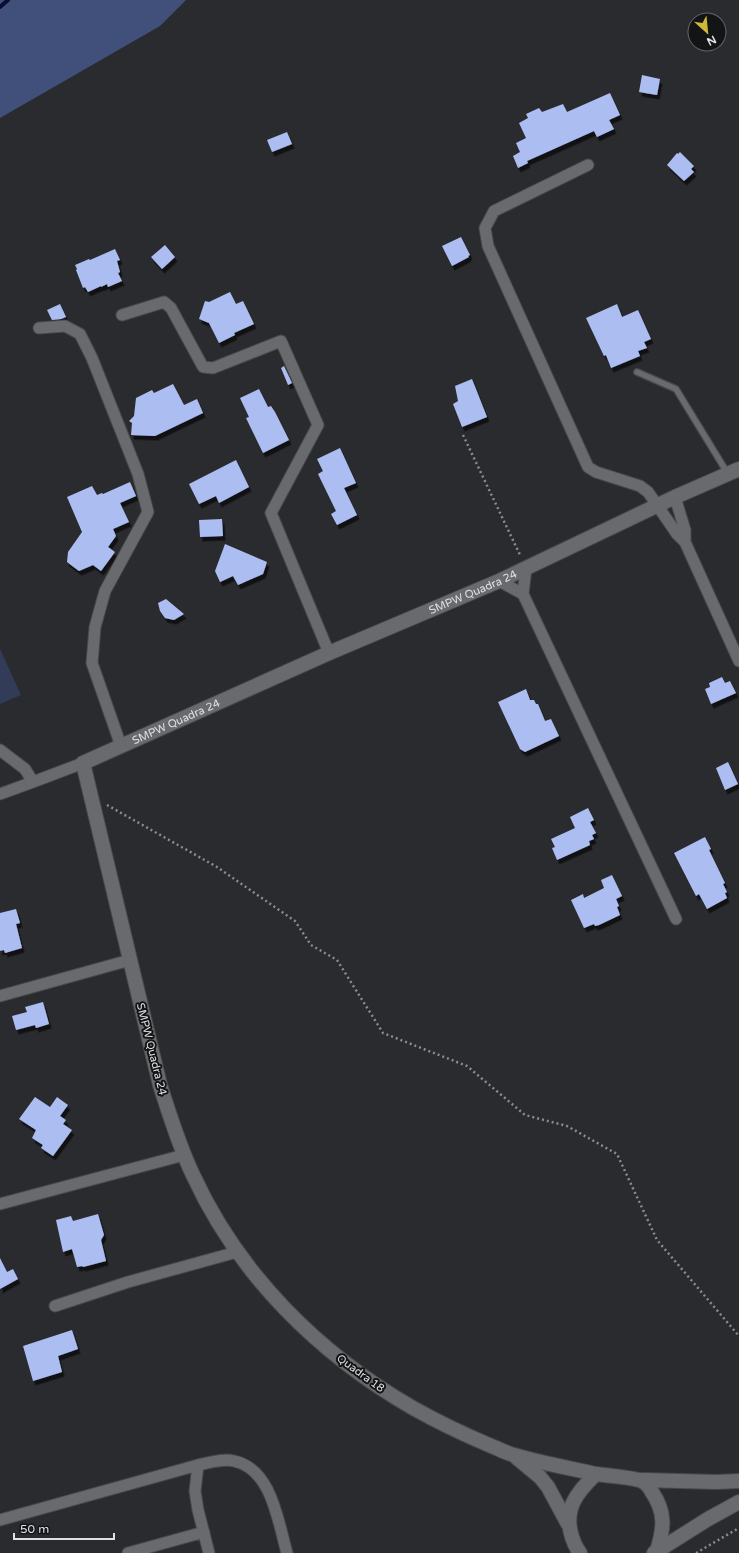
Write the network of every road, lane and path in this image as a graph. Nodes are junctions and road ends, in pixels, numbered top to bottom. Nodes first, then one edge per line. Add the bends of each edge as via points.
1 (588, 165) dead end
2 (122, 315) dead end
3 (39, 328) dead end
4 (637, 372) dead end
5 (463, 435) dead end
6 (733, 472) edge
7 (675, 498) junction
8 (656, 506) junction
9 (685, 542) junction
10 (526, 568) junction
11 (499, 581) junction
12 (523, 594) junction
13 (329, 653) junction
14 (739, 661) edge
15 (121, 746) junction
16 (0, 750) edge
17 (83, 763) junction
18 (33, 782) junction
19 (0, 794) edge
20 (91, 795) junction
21 (676, 919) dead end
22 (130, 960) junction
23 (0, 996) edge
24 (184, 1155) junction
25 (0, 1204) edge
26 (237, 1252) junction
27 (54, 1306) dead end
28 (739, 1336) edge
29 (514, 1455) junction
30 (198, 1465) junction
31 (596, 1474) junction
32 (642, 1480) junction
33 (739, 1481) edge
34 (739, 1502) edge
35 (0, 1520) edge
36 (568, 1524) junction
37 (739, 1528) edge
38 (204, 1532) junction
39 (577, 1551) edge
40 (656, 1552) edge
41 (128, 1553) edge
42 (209, 1553) edge
43 (287, 1553) edge
44 (696, 1553) edge

1 - 8 street via 494,211 485,228 488,246 588,467 640,486 648,492
2 - 13 street via 164,302 171,308 203,367 213,368 281,341 318,425 271,513
3 - 15 street via 65,326 80,334 138,474 148,512 104,591 95,626 92,663
4 - 6 lane via 676,389
5 - 10 path
6 - 7 street, SMPW Quadra 24
7 - 8 street, SMPW Quadra 24
7 - 9 street via 685,530
8 - 9 street
8 - 10 street, SMPW Quadra 24
9 - 14 street
10 - 11 street, SMPW Quadra 24
10 - 12 street
11 - 12 street
11 - 13 street, SMPW Quadra 24
12 - 21 street
13 - 15 street, SMPW Quadra 24
15 - 17 street, SMPW Quadra 24
16 - 18 street via 25,769
17 - 18 street
17 - 20 street, SMPW Quadra 24
18 - 19 street
20 - 22 street, SMPW Quadra 24
20 - 28 path via 217,867 295,921 311,945 337,960 384,1033 467,1066 525,1115 566,1126 617,1154 657,1240
22 - 23 street
22 - 24 street, SMPW Quadra 24 via 160,1085
24 - 25 street
24 - 26 street, SMPW Quadra 24 via 207,1203
26 - 27 street via 128,1282
26 - 29 street, Quadra 18 via 295,1319 348,1366 432,1419
29 - 31 street
29 - 36 street via 548,1487
30 - 35 street
30 - 38 street via 195,1491
30 - 43 street via 233,1460 252,1468 272,1499
31 - 32 street
31 - 36 street via 574,1500
32 - 33 street
32 - 40 street via 661,1509 663,1526
34 - 40 street
36 - 39 street
37 - 44 path
38 - 41 street
38 - 42 street

